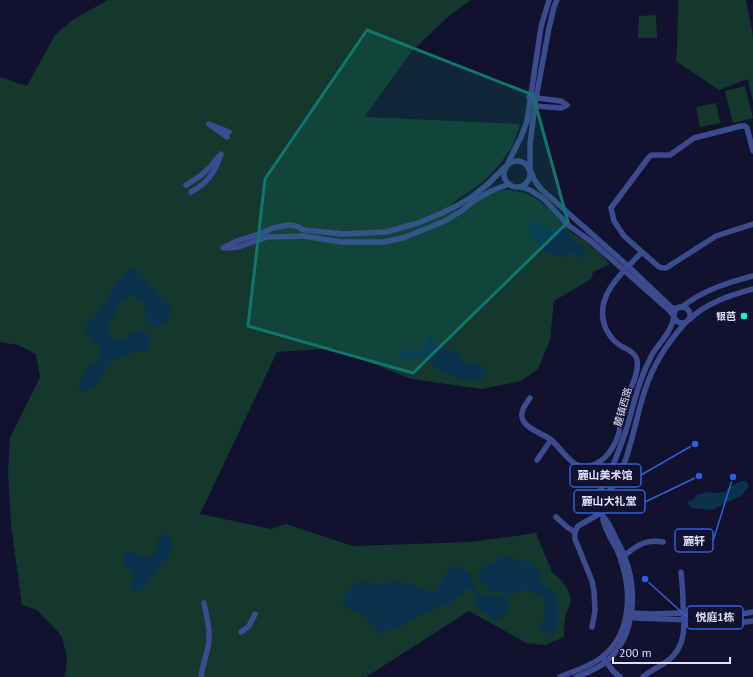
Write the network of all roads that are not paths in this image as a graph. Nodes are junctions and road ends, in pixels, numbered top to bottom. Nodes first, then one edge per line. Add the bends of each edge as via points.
1 (549, 0) edge
2 (557, 0) edge
3 (530, 97) junction
4 (536, 98) junction
5 (535, 106) junction
6 (753, 151) edge
7 (507, 165) junction
8 (530, 170) junction
9 (509, 184) junction
10 (186, 185) dead end
11 (521, 187) junction
12 (191, 192) dead end
13 (546, 197) junction
14 (474, 198) junction
15 (753, 224) edge
16 (594, 239) junction
17 (642, 252) junction
18 (626, 268) junction
19 (753, 276) edge
20 (753, 289) edge
21 (680, 307) junction
22 (674, 316) junction
23 (688, 321) junction
24 (530, 398) dead end
25 (551, 440) junction
26 (537, 460) dead end
27 (598, 506) junction
28 (602, 515) junction
29 (556, 517) dead end
30 (574, 532) junction
31 (663, 542) dead end
32 (622, 557) junction
33 (681, 572) dead end
34 (204, 603) dead end
35 (753, 612) edge
36 (255, 614) dead end
37 (630, 615) junction
38 (684, 617) junction
39 (753, 621) edge
40 (592, 627) dead end
41 (241, 632) dead end
42 (604, 660) junction
43 (201, 677) edge
44 (560, 677) edge
45 (576, 677) edge
46 (620, 677) edge
47 (643, 677) edge

1 - 3 street via 541,27
2 - 4 street
3 - 4 street
3 - 5 street
3 - 7 street via 521,137
4 - 5 street
4 - 5 street via 561,101 567,105 561,108
5 - 8 street via 530,144
6 - 17 street via 747,128 741,126 694,138 670,155 648,157 611,208 614,221 621,233
7 - 8 street via 518,160 528,165
7 - 9 street via 504,176
7 - 14 street
8 - 11 street via 529,180
8 - 13 street
9 - 11 street
9 - 14 street
10 - 12 street via 208,170 221,154 213,174 202,186
11 - 13 street
13 - 16 street
13 - 16 street via 568,225
14 - 14 street via 418,223 386,232 343,234 304,230 288,225 273,228 223,248 238,247 268,237 282,236 303,236 341,242 384,242 404,238 445,221
15 - 17 street via 716,236 666,268 659,267
16 - 18 street
17 - 18 street
18 - 21 street via 672,308
18 - 22 street
18 - 25 street via 610,289 603,304 602,314 609,334 615,342 632,352 638,367 632,388 620,410 616,440 601,461 587,467 572,462
19 - 21 street via 707,291
20 - 23 street via 715,302
21 - 22 street
21 - 23 street via 689,310 691,315
22 - 23 street via 679,322
22 - 27 street, 麓镇西路 via 672,324 644,372 623,439 598,494
23 - 27 street via 658,359 645,390 623,465 613,486
24 - 25 street via 522,410 523,420
25 - 26 street
27 - 28 street
28 - 30 street via 578,526
28 - 32 street via 605,528
29 - 30 street
30 - 40 street via 594,590 595,611
31 - 32 street via 642,543
32 - 37 street
33 - 38 street
34 - 43 street via 210,635
35 - 38 street via 728,616
36 - 41 street via 249,626
37 - 38 street via 635,618
37 - 42 street
38 - 39 street via 722,625
38 - 47 street via 683,637 677,652
42 - 44 street
42 - 45 street via 591,671
42 - 46 street

